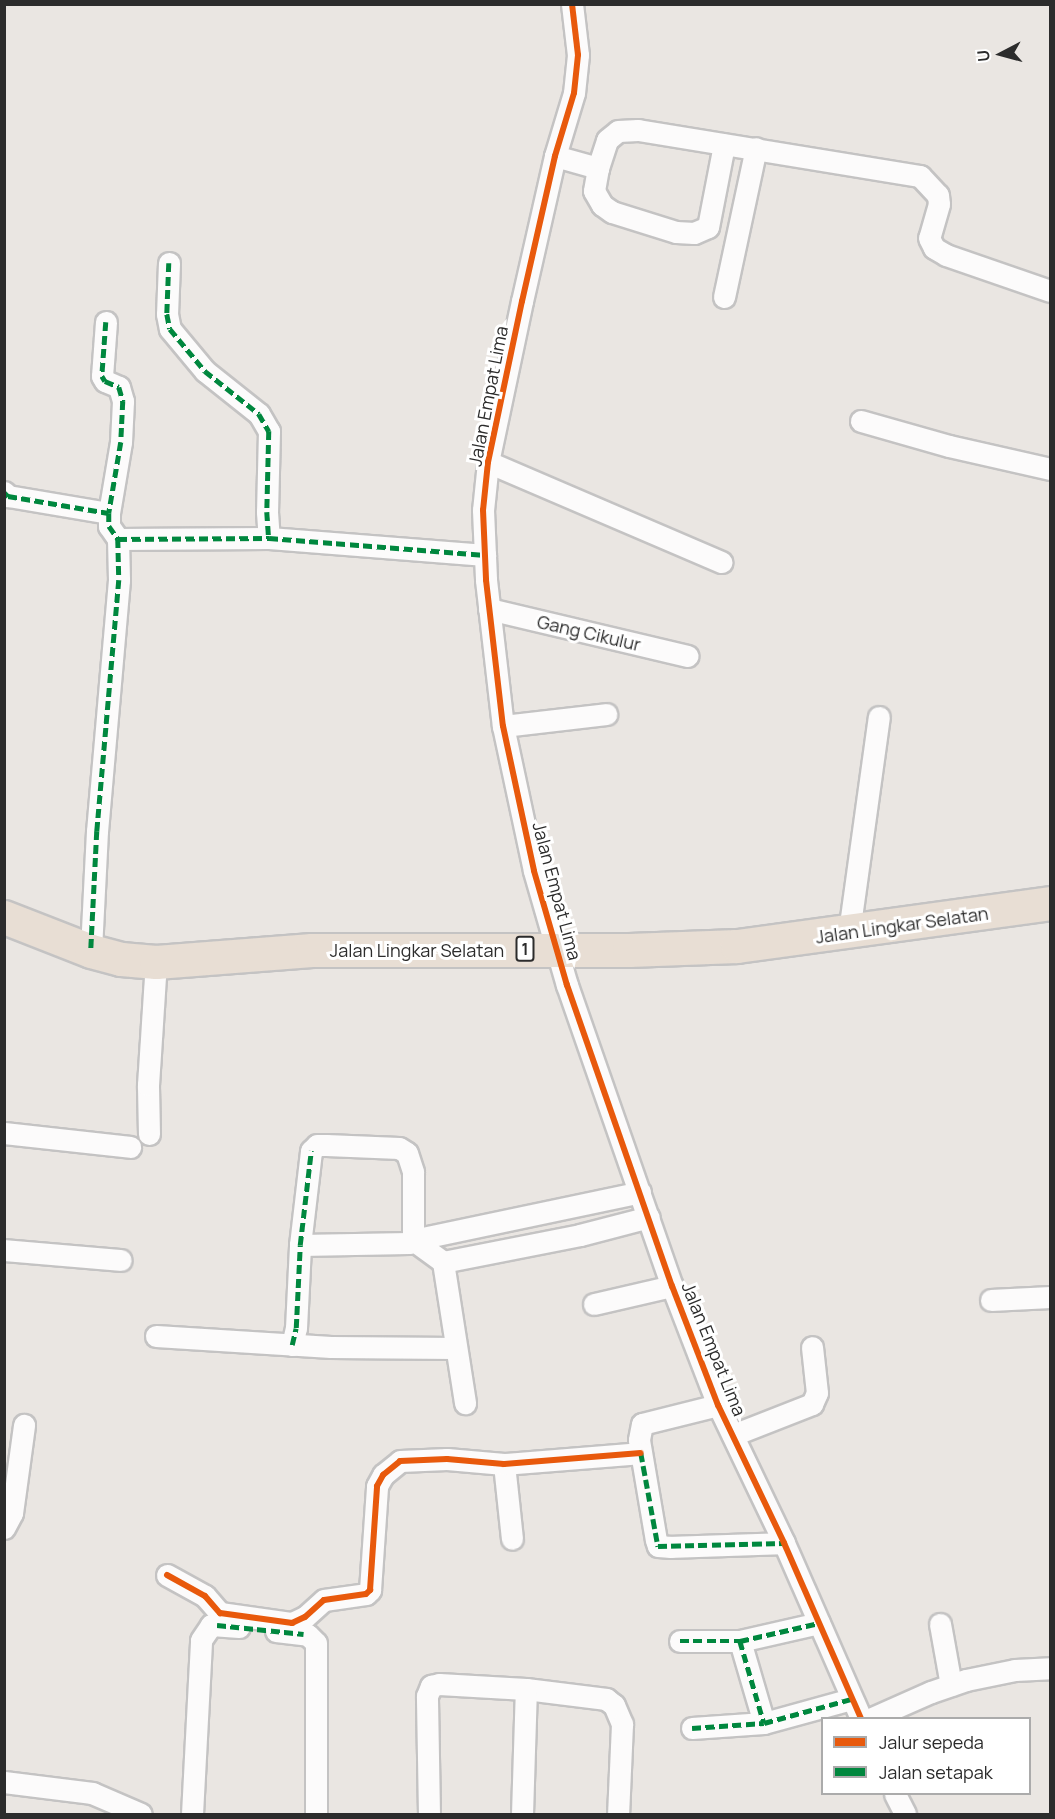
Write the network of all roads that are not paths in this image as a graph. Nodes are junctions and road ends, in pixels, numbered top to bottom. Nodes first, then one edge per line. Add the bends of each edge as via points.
1 (572, 4) edge
2 (724, 145) junction
3 (756, 148) junction
4 (555, 156) junction
5 (598, 168) junction
6 (169, 263) dead end
7 (1050, 291) edge
8 (724, 297) dead end
9 (106, 322) dead end
10 (861, 421) dead end
11 (488, 462) junction
12 (1050, 469) edge
13 (4, 492) edge
14 (109, 513) junction
15 (269, 538) junction
16 (118, 539) junction
17 (485, 555) junction
18 (721, 562) dead end
19 (489, 609) junction
20 (688, 656) dead end
21 (606, 714) dead end
22 (879, 717) dead end
23 (503, 726) junction
24 (1050, 903) edge
25 (4, 917) edge
26 (849, 932) junction
27 (557, 949) junction
28 (92, 951) junction
29 (156, 962) junction
30 (4, 1133) edge
31 (149, 1134) dead end
32 (130, 1147) dead end
33 (640, 1192) junction
34 (649, 1217) junction
35 (413, 1240) junction
36 (300, 1245) junction
37 (4, 1250) edge
38 (121, 1260) dead end
39 (443, 1262) junction
40 (672, 1286) junction
41 (1050, 1297) edge
42 (991, 1300) dead end
43 (594, 1304) dead end
44 (156, 1336) dead end
45 (292, 1345) junction
46 (812, 1347) dead end
47 (455, 1348) junction
48 (465, 1403) dead end
49 (717, 1405) junction
50 (24, 1425) dead end
51 (733, 1435) junction
52 (641, 1453) junction
53 (504, 1464) junction
54 (4, 1528) edge
55 (512, 1539) dead end
56 (784, 1543) junction
57 (167, 1575) dead end
58 (819, 1623) junction
59 (940, 1624) dead end
60 (680, 1641) dead end
61 (740, 1641) junction
62 (1050, 1668) edge
63 (951, 1685) junction
64 (526, 1689) junction
65 (851, 1699) junction
66 (860, 1717) edge
67 (877, 1717) edge
68 (764, 1723) junction
69 (692, 1728) dead end
70 (4, 1782) edge
71 (92, 1793) junction
72 (895, 1795) edge
73 (93, 1815) edge
74 (141, 1815) edge
75 (192, 1815) edge
76 (316, 1815) edge
77 (429, 1815) edge
78 (522, 1815) edge
79 (618, 1815) edge
80 (905, 1815) edge

1 - 4 street, Jalan Empat Lima via 578,55 574,93
2 - 3 street
2 - 5 street via 638,130 618,131 607,140
2 - 5 street via 708,227 694,234 612,212 602,205 594,191
3 - 7 street via 920,176 938,195 929,237 934,248
3 - 8 street
4 - 5 street
4 - 11 street, Jalan Empat Lima
6 - 15 street via 170,329 205,371 259,414 269,431
9 - 14 street via 102,376 119,387 123,401 121,442
10 - 12 street
11 - 17 street, Jalan Empat Lima via 483,510
11 - 18 street
13 - 14 street via 8,496
14 - 16 street via 109,526
15 - 16 street
15 - 17 street
16 - 28 street via 119,580 97,831
17 - 19 street, Jalan Empat Lima
19 - 20 street, Gang Cikulur
19 - 23 street, Jalan Empat Lima
21 - 23 street
22 - 26 street
23 - 27 street, Jalan Empat Lima via 532,860
24 - 26 highway, Jalan Lingkar Selatan / 1
25 - 28 highway, Jalan Lingkar Selatan / 1
26 - 27 highway, Jalan Lingkar Selatan / 1 via 690,949
27 - 29 highway, Jalan Lingkar Selatan / 1 via 291,951
27 - 33 street, Jalan Empat Lima
28 - 29 highway, Jalan Lingkar Selatan / 1
29 - 31 street
30 - 32 street
33 - 34 street, Jalan Empat Lima
33 - 35 street
34 - 39 street
34 - 40 street, Jalan Empat Lima
35 - 36 street via 400,1245
35 - 36 street via 413,1172 407,1153 399,1148 317,1145 308,1159
35 - 39 street
36 - 45 street
37 - 38 street
39 - 47 street
40 - 43 street
40 - 49 street, Jalan Empat Lima
41 - 42 street
44 - 45 street
45 - 47 street
46 - 51 street via 817,1393 812,1404
47 - 48 street
49 - 51 street, Jalan Empat Lima
49 - 52 street via 642,1424 638,1432
50 - 54 street via 12,1513
51 - 56 street, Jalan Empat Lima
52 - 53 street
52 - 56 street via 658,1546
53 - 55 street
53 - 57 street via 447,1459 400,1461 383,1475 377,1486 370,1590 366,1594 324,1600 292,1623 220,1613 205,1596
56 - 58 street, Jalan Empat Lima
58 - 61 street
58 - 65 street, Jalan Empat Lima
59 - 63 street
60 - 61 street
61 - 68 street
62 - 63 street via 990,1674
63 - 67 street
64 - 77 street via 431,1686 427,1696
64 - 78 street
64 - 79 street via 606,1699 614,1705 622,1724
65 - 66 street, Jalan Empat Lima
65 - 68 street
68 - 69 street
70 - 71 street
71 - 73 street
71 - 74 street
72 - 80 street
75 - 76 street via 201,1640 208,1628 216,1625 308,1635 316,1643

